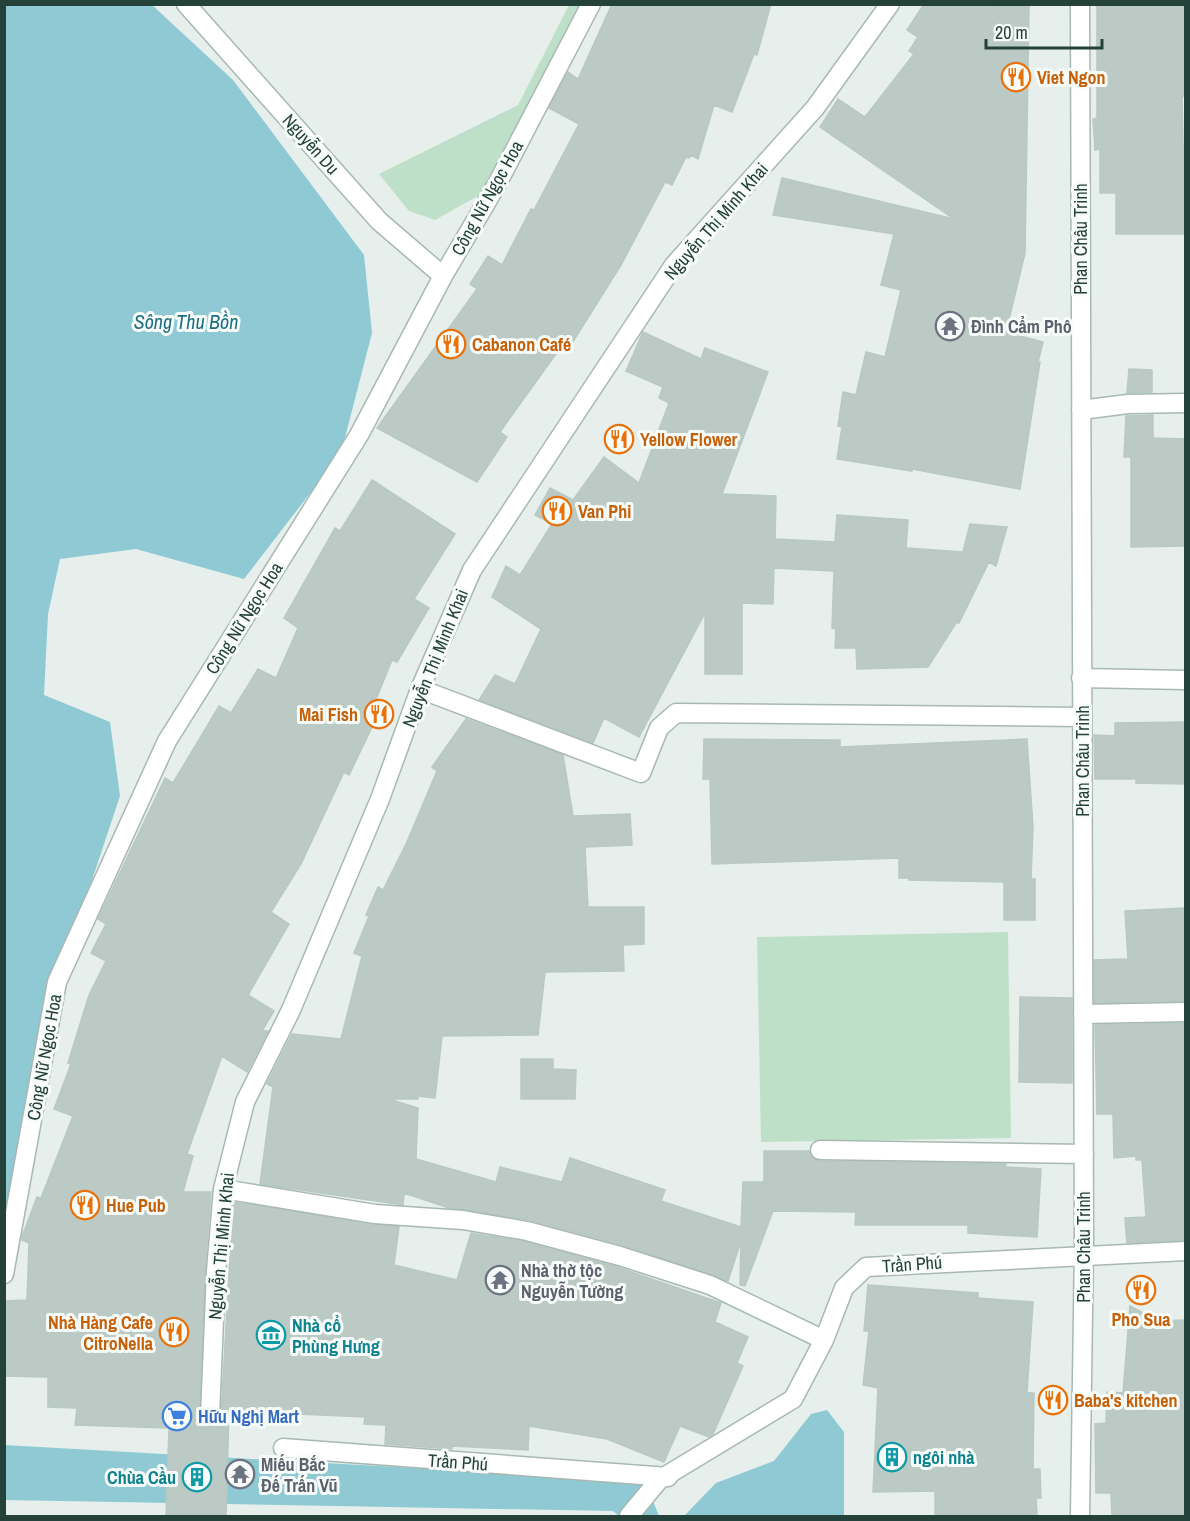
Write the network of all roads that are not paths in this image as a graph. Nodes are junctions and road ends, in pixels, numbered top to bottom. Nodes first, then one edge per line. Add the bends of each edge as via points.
1 (186, 4) edge
2 (591, 4) edge
3 (890, 4) edge
4 (1080, 4) edge
5 (443, 276) junction
6 (1185, 403) edge
7 (1081, 410) junction
8 (1081, 678) junction
9 (1185, 680) edge
10 (420, 689) junction
11 (1082, 717) junction
12 (1185, 1012) edge
13 (1083, 1014) junction
14 (820, 1150) dead end
15 (1084, 1154) junction
16 (223, 1189) junction
17 (1185, 1251) edge
18 (1083, 1257) junction
19 (4, 1274) edge
20 (824, 1340) junction
21 (210, 1416) dead end
22 (283, 1448) dead end
23 (664, 1478) junction
24 (629, 1516) edge
25 (1080, 1516) edge

1 - 5 street, Nguyễn Du via 378,221
2 - 5 street, Công Nữ Ngọc Hoa via 496,186
3 - 10 street, Nguyễn Thị Minh Khai via 815,108 674,265 472,570
4 - 7 street, Phan Châu Trinh
5 - 19 street, Công Nữ Ngọc Hoa via 359,435 167,741 57,982
6 - 7 street
7 - 8 street, Phan Châu Trinh
8 - 9 street
8 - 11 street, Phan Châu Trinh
10 - 11 street via 641,773 659,728 676,713
10 - 16 street, Nguyễn Thị Minh Khai via 380,798 291,1010 245,1102
11 - 13 street, Phan Châu Trinh
12 - 13 street
13 - 15 street, Phan Châu Trinh
14 - 15 street
15 - 18 street, Phan Châu Trinh
16 - 20 street via 375,1214 464,1220 527,1231 710,1286
16 - 21 street, Nguyễn Thị Minh Khai
17 - 18 street, Trần Phú
18 - 20 street, Trần Phú via 866,1267 844,1288
18 - 25 street, Phan Châu Trinh
20 - 23 street, Trần Phú via 793,1399
22 - 23 street, Trần Phú
23 - 24 street

